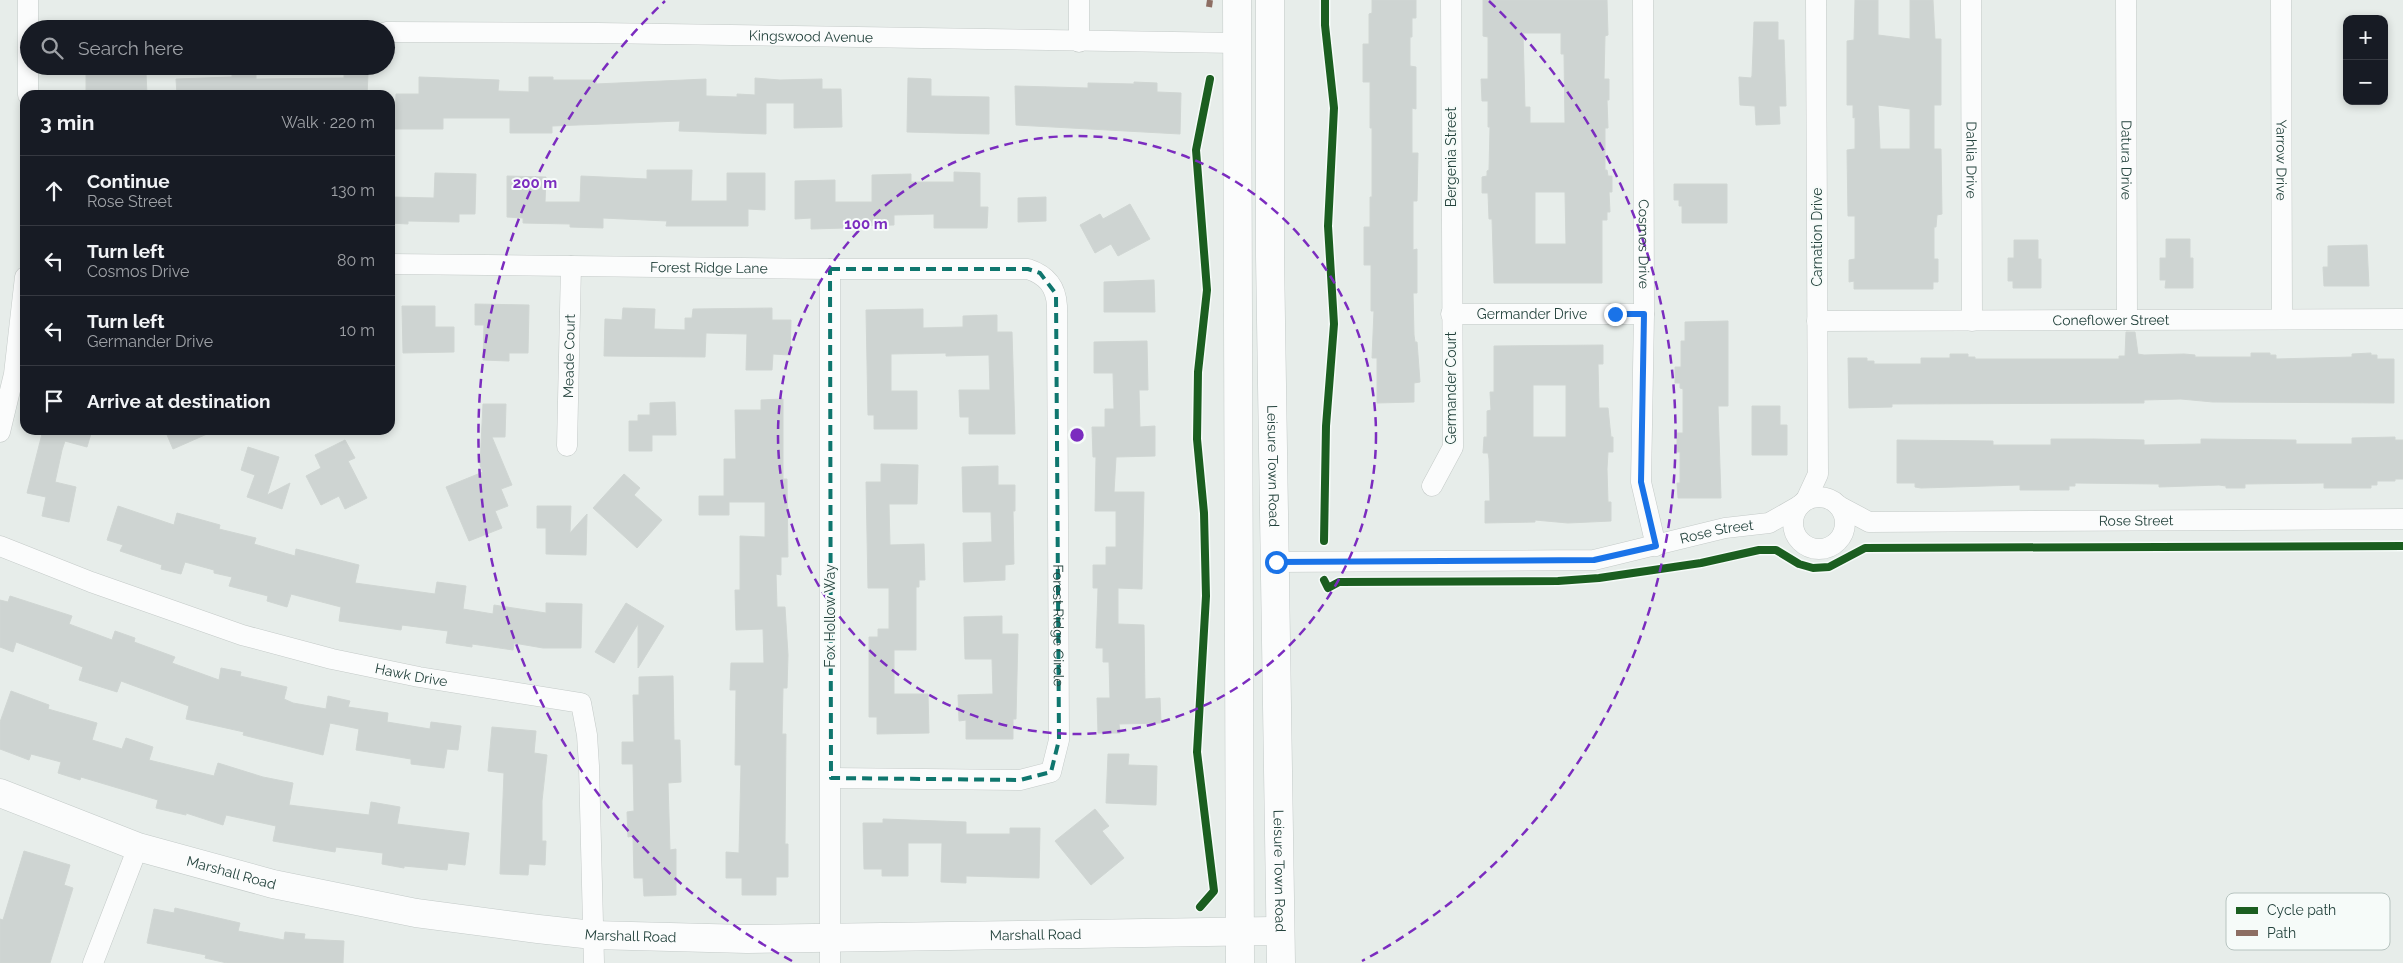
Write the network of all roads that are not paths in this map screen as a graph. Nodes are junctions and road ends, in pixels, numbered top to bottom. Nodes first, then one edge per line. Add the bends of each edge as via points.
1 (28, 0) edge
2 (1079, 0) edge
3 (1236, 0) edge
4 (1270, 0) edge
5 (1451, 0) edge
6 (1643, 0) edge
7 (1816, 0) edge
8 (1971, 0) edge
9 (2126, 0) edge
10 (2281, 0) edge
11 (29, 20) edge
12 (395, 32) edge
13 (1079, 42) junction
14 (1237, 43) junction
15 (28, 75) edge
16 (28, 90) edge
17 (1270, 256) junction
18 (395, 264) edge
19 (571, 266) junction
20 (830, 269) junction
21 (1028, 269) joint
22 (1451, 314) junction
23 (1644, 314) junction
24 (2403, 319) edge
25 (2127, 320) junction
26 (2282, 320) junction
27 (20, 321) edge
28 (1817, 321) junction
29 (1972, 321) junction
30 (0, 432) edge
31 (567, 446) dead end
32 (1818, 474) junction
33 (1432, 486) dead end
34 (1803, 503) junction
35 (1835, 503) junction
36 (2403, 519) edge
37 (1868, 522) junction
38 (1769, 523) junction
39 (1797, 536) junction
40 (1839, 539) junction
41 (0, 546) edge
42 (1656, 546) junction
43 (1276, 562) junction
44 (830, 778) junction
45 (0, 793) edge
46 (138, 847) junction
47 (1280, 931) junction
48 (1240, 933) junction
49 (592, 934) junction
50 (830, 950) edge
51 (94, 963) edge
52 (594, 963) edge
53 (1240, 963) edge
54 (1281, 963) edge

1 - 11 street
2 - 13 street
3 - 14 main road
4 - 17 main road, Leisure Town Road
5 - 22 street, Bergenia Street
6 - 23 street, Cosmos Drive
7 - 28 street, Carnation Drive
8 - 29 street, Dahlia Drive
9 - 25 street, Datura Drive
10 - 26 street, Yarrow Drive
12 - 13 street, Kingswood Avenue
13 - 14 street, Kingswood Avenue
14 - 17 main road via 1251,66 1258,90
14 - 48 main road
15 - 16 street
17 - 43 main road, Leisure Town Road
18 - 19 street, Forest Ridge Lane
19 - 20 street, Forest Ridge Lane
19 - 31 street, Meade Court
20 - 21 street, Forest Ridge Lane
20 - 44 street, Fox Hollow Way
21 - 44 street, Forest Ridge Circle via 1040,273 1056,294 1059,740 1051,772 1020,780
22 - 23 street, Germander Drive
22 - 33 street, Germander Court via 1453,447
23 - 42 street, Cosmos Drive via 1641,482
24 - 26 street, Coneflower Street
25 - 26 street, Coneflower Street
25 - 29 street, Coneflower Street
27 - 30 street via 14,374
28 - 29 street, Coneflower Street
28 - 32 street, Carnation Drive
32 - 34 street, Carnation Drive
32 - 35 street, Carnation Drive
34 - 35 street via 1824,497
34 - 38 street, Rose Street
34 - 39 street via 1793,521
35 - 37 street, Rose Street
35 - 40 street via 1845,522
36 - 37 street, Rose Street
37 - 40 street
38 - 39 street, Rose Street
38 - 42 street, Rose Street via 1726,528
39 - 40 street via 1802,543 1818,548 1826,548
41 - 49 street, Hawk Drive via 178,614 332,659 419,677 580,703 589,766
42 - 43 street, Rose Street via 1594,560
43 - 47 main road, Leisure Town Road
44 - 50 street, Fox Hollow Way
45 - 46 main road, Marshall Road
46 - 49 main road, Marshall Road via 273,884 349,900 482,922
46 - 51 street
47 - 48 main road, Marshall Road
47 - 54 main road, Leisure Town Road
48 - 50 main road, Marshall Road
48 - 53 main road
49 - 50 main road, Marshall Road via 747,939
49 - 52 street, Hawk Drive

